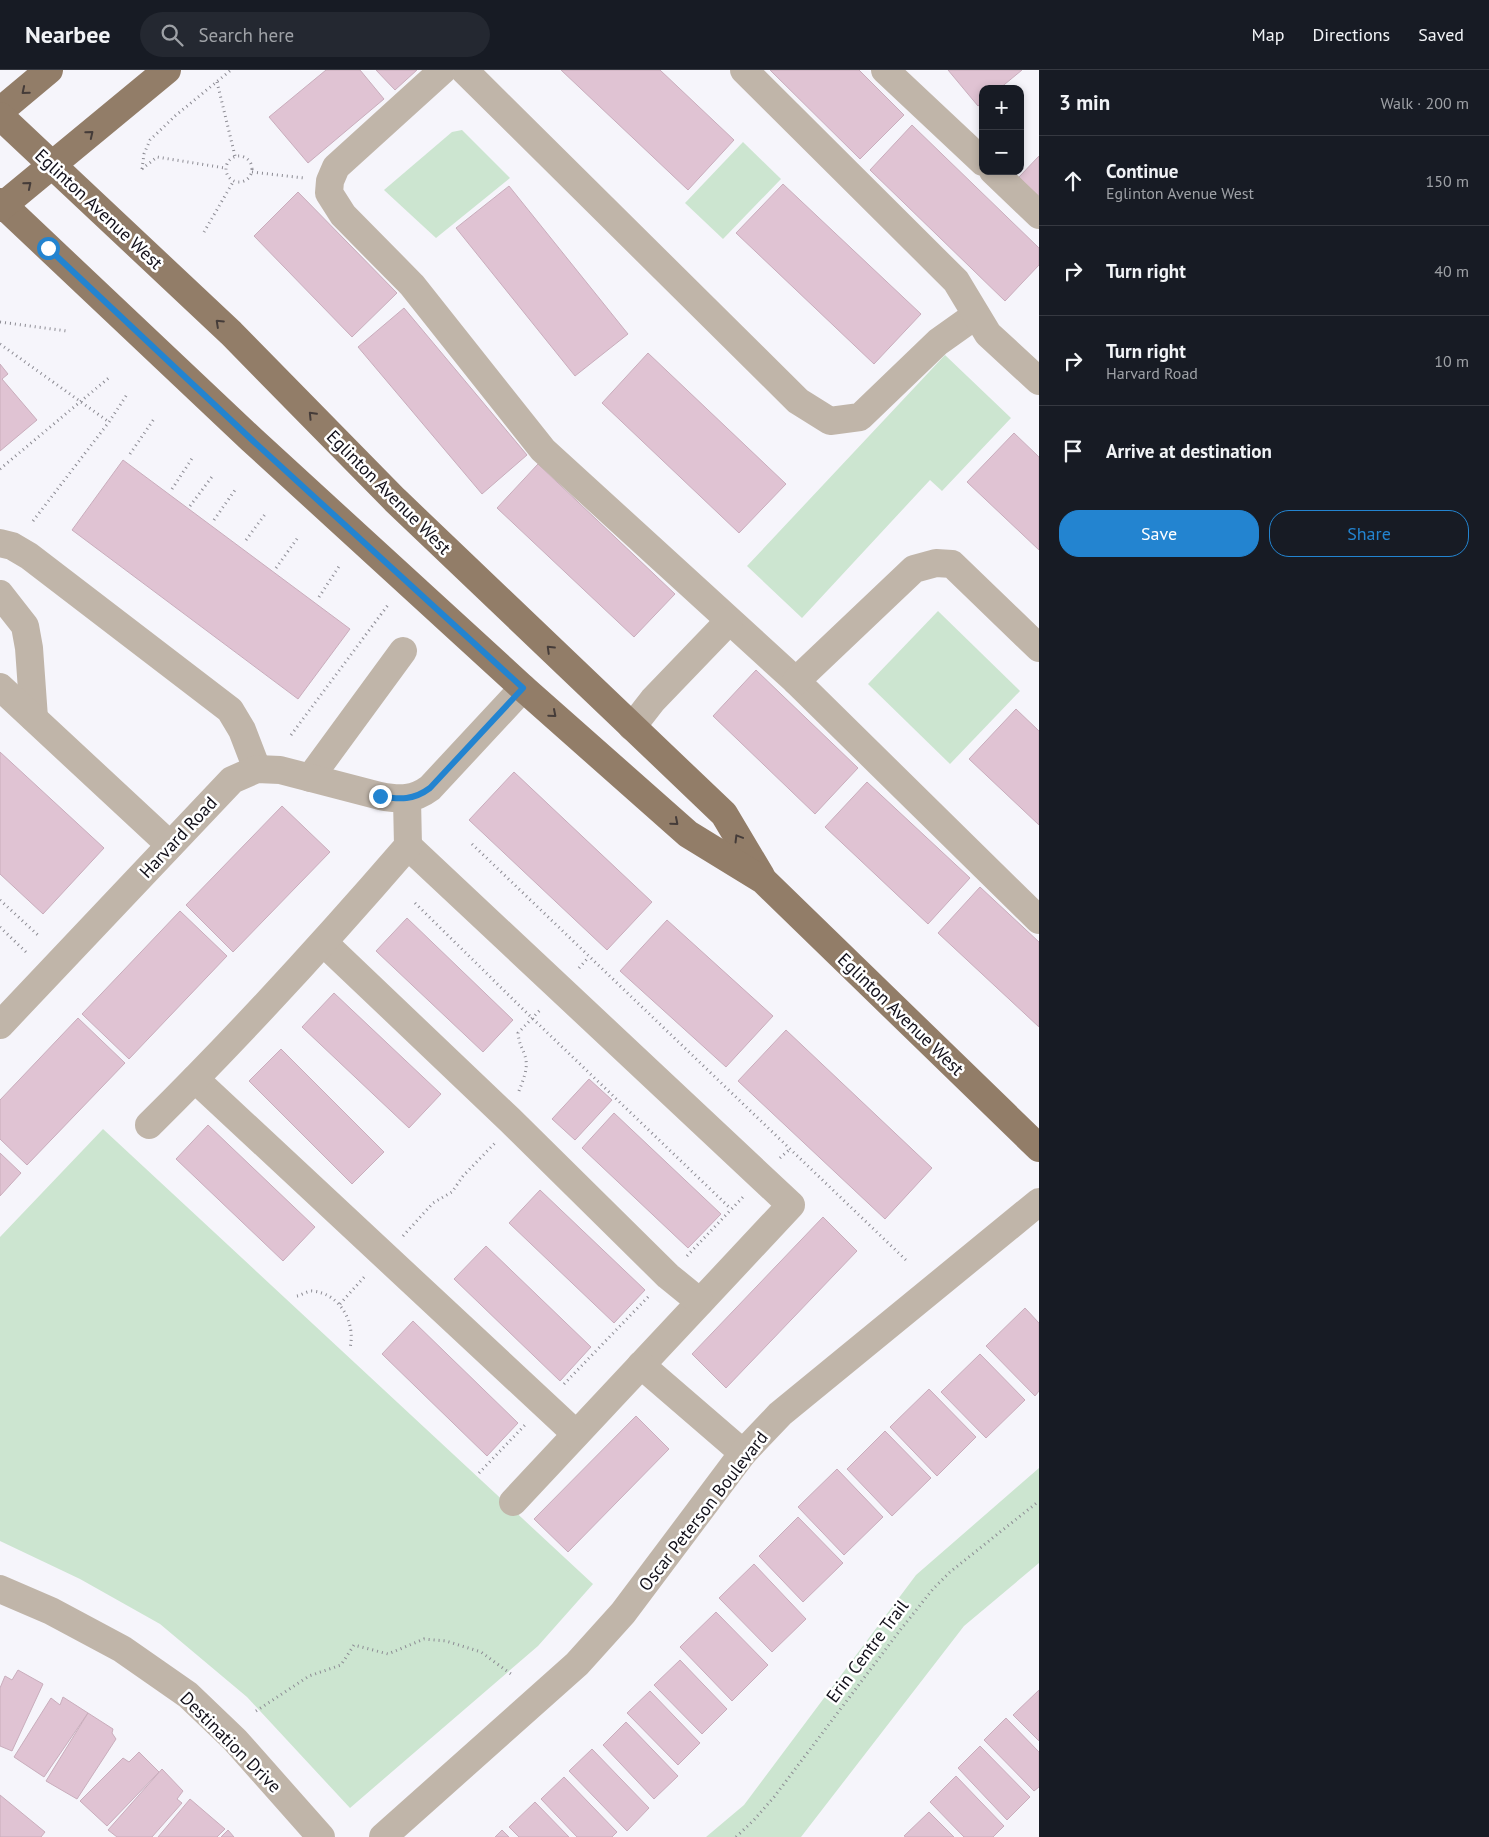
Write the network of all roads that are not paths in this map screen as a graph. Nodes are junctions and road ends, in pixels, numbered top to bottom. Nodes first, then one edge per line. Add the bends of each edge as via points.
1 (49, 70) edge
2 (167, 70) edge
3 (443, 70) edge
4 (464, 70) edge
5 (744, 70) edge
6 (885, 70) edge
7 (0, 112) edge
8 (0, 116) edge
9 (979, 158) edge
10 (52, 165) junction
11 (996, 175) edge
12 (1, 205) edge
13 (1039, 215) edge
14 (976, 315) junction
15 (1039, 381) edge
16 (0, 542) edge
17 (0, 594) edge
18 (730, 621) junction
19 (1039, 648) edge
20 (403, 651) dead end
21 (796, 681) junction
22 (0, 686) edge
23 (523, 688) junction
24 (34, 718) junction
25 (632, 727) junction
26 (256, 769) junction
27 (310, 778) junction
28 (407, 799) junction
29 (170, 845) junction
30 (408, 846) junction
31 (764, 880) junction
32 (1039, 920) edge
33 (324, 943) junction
34 (0, 1025) edge
35 (195, 1079) junction
36 (149, 1125) dead end
37 (1039, 1148) edge
38 (1039, 1202) edge
39 (700, 1302) junction
40 (640, 1365) junction
41 (576, 1434) junction
42 (743, 1453) junction
43 (513, 1502) dead end
44 (0, 1589) edge
45 (321, 1837) edge
46 (383, 1837) edge

1 -> 7 main road
10 -> 2 main road
3 - 18 street via 336,167 329,193 343,215 412,285 543,450
4 - 14 street via 798,401 830,421 860,417 938,342
5 - 14 street via 956,281
6 - 9 street
8 - 10 main road, Eglinton Avenue West
12 -> 10 main road
25 -> 10 main road, Eglinton Avenue West via 395,500 231,333
11 - 13 street
12 - 23 main road, Eglinton Avenue West
14 - 15 street via 988,334
16 - 26 street via 29,556 230,710 242,730
17 - 24 street via 25,626
18 - 21 street
18 - 25 street via 653,700
19 - 21 street via 952,564 936,563 914,569
20 - 27 street
21 - 32 street
22 - 24 street
23 - 28 street via 430,788
23 -> 31 main road, Eglinton Avenue West via 688,834
24 - 29 street
31 -> 25 main road, Eglinton Avenue West via 724,814
26 - 27 street, Harvard Road via 280,770
26 - 29 street, Harvard Road via 232,780
27 - 28 street, Harvard Road via 380,796
28 - 30 street
29 - 34 street, Harvard Road
30 - 33 street
30 - 39 street via 791,1205
31 - 37 main road, Eglinton Avenue West
33 - 35 street
33 - 39 street via 668,1276
35 - 36 street
35 - 41 street
38 - 42 street, Oscar Peterson Boulevard via 780,1414
39 - 40 street
40 - 41 street
40 - 42 street
41 - 43 street
42 - 46 street, Oscar Peterson Boulevard via 622,1613 577,1664
44 - 45 street, Destination Drive via 51,1611 122,1649 188,1695 235,1740

